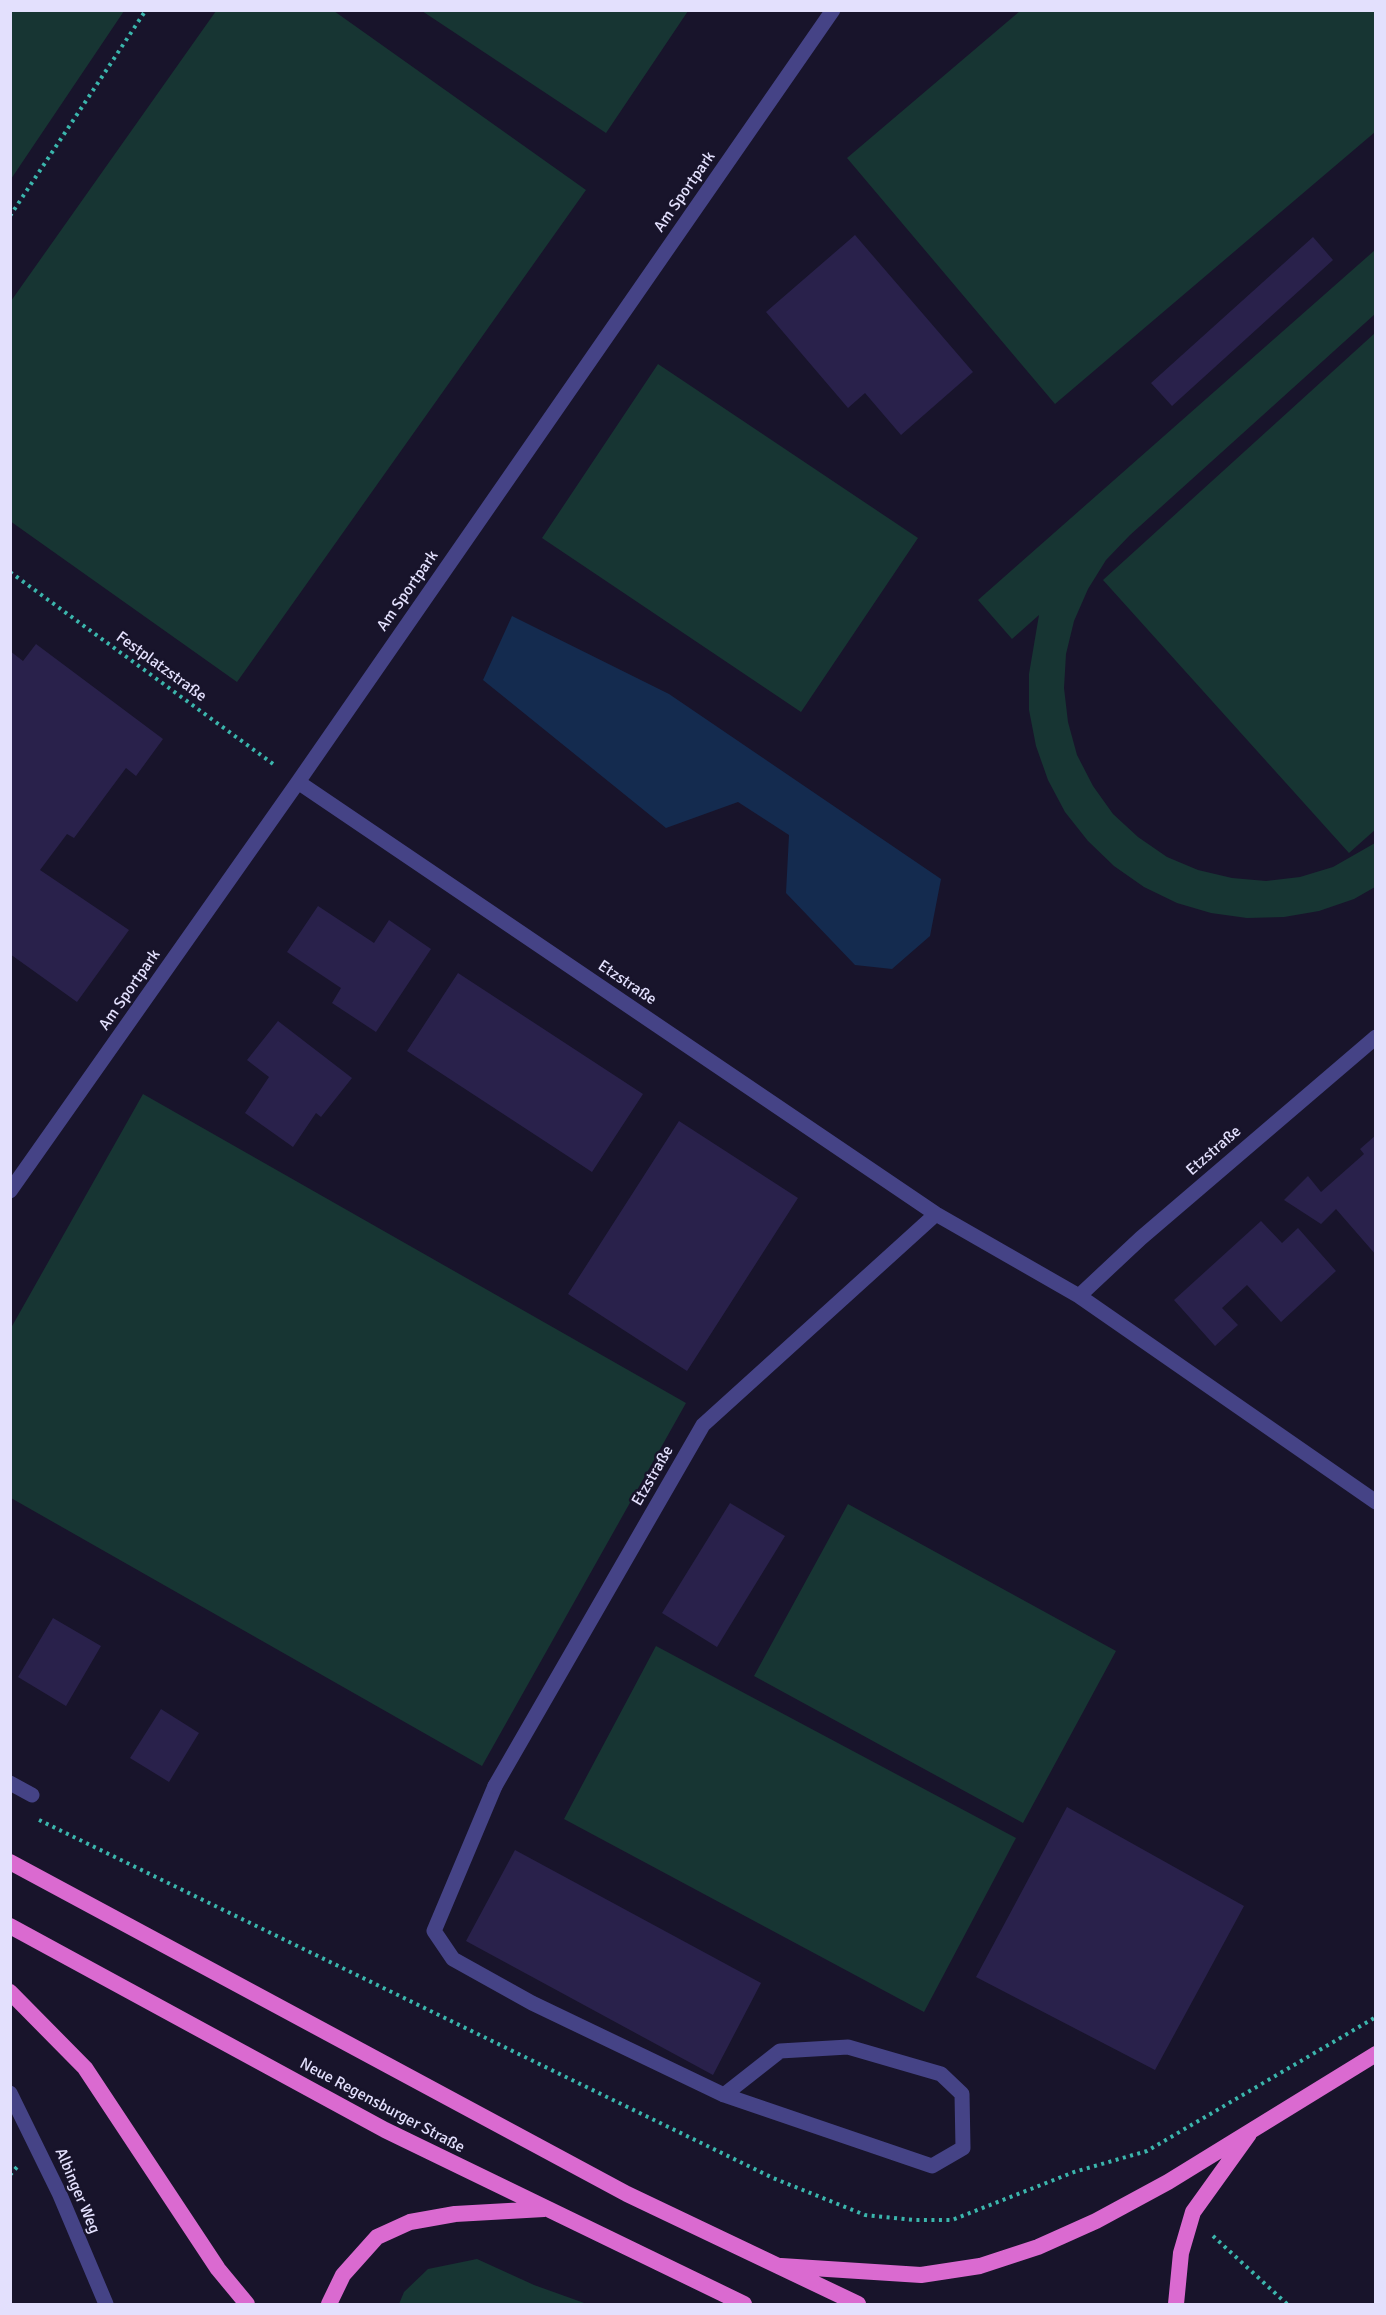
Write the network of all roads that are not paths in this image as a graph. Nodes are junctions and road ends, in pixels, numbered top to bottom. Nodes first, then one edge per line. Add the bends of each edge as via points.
1 (832, 10) edge
2 (298, 782) junction
3 (1376, 1037) edge
4 (10, 1191) edge
5 (936, 1214) junction
6 (1079, 1296) junction
7 (1376, 1502) edge
8 (10, 1783) edge
9 (32, 1795) dead end
10 (10, 1862) edge
11 (10, 1926) edge
12 (10, 1992) edge
13 (1376, 2054) edge
14 (10, 2093) edge
15 (724, 2095) junction
16 (1254, 2127) junction
17 (544, 2209) junction
18 (771, 2265) junction
19 (106, 2304) edge
20 (247, 2304) edge
21 (329, 2304) edge
22 (744, 2304) edge
23 (858, 2304) edge
24 (1176, 2304) edge

1 - 2 street, Am Sportpark
2 - 4 street, Am Sportpark
2 - 5 street, Etzstraße
3 - 6 street, Etzstraße
5 - 6 street, Etzstraße
5 - 15 street, Etzstraße via 703,1425 495,1786 434,1931 453,1959
6 - 7 street, Etzstraße
8 - 9 street
10 - 18 highway via 617,2188
11 - 17 highway, Neue Regensburger Straße via 385,2130
12 - 20 highway via 85,2068 218,2269
13 - 16 highway
14 - 19 street, Albinger Weg via 60,2195
15 - 15 street via 932,2166 963,2148 962,2094 941,2074 848,2046 780,2051
16 - 18 highway via 1168,2182 1096,2221 1038,2247 980,2266 921,2275
16 - 24 highway via 1193,2212 1181,2253
17 - 21 highway via 455,2214 410,2222 377,2237 343,2275
17 - 22 highway, Neue Regensburger Straße
18 - 23 highway

